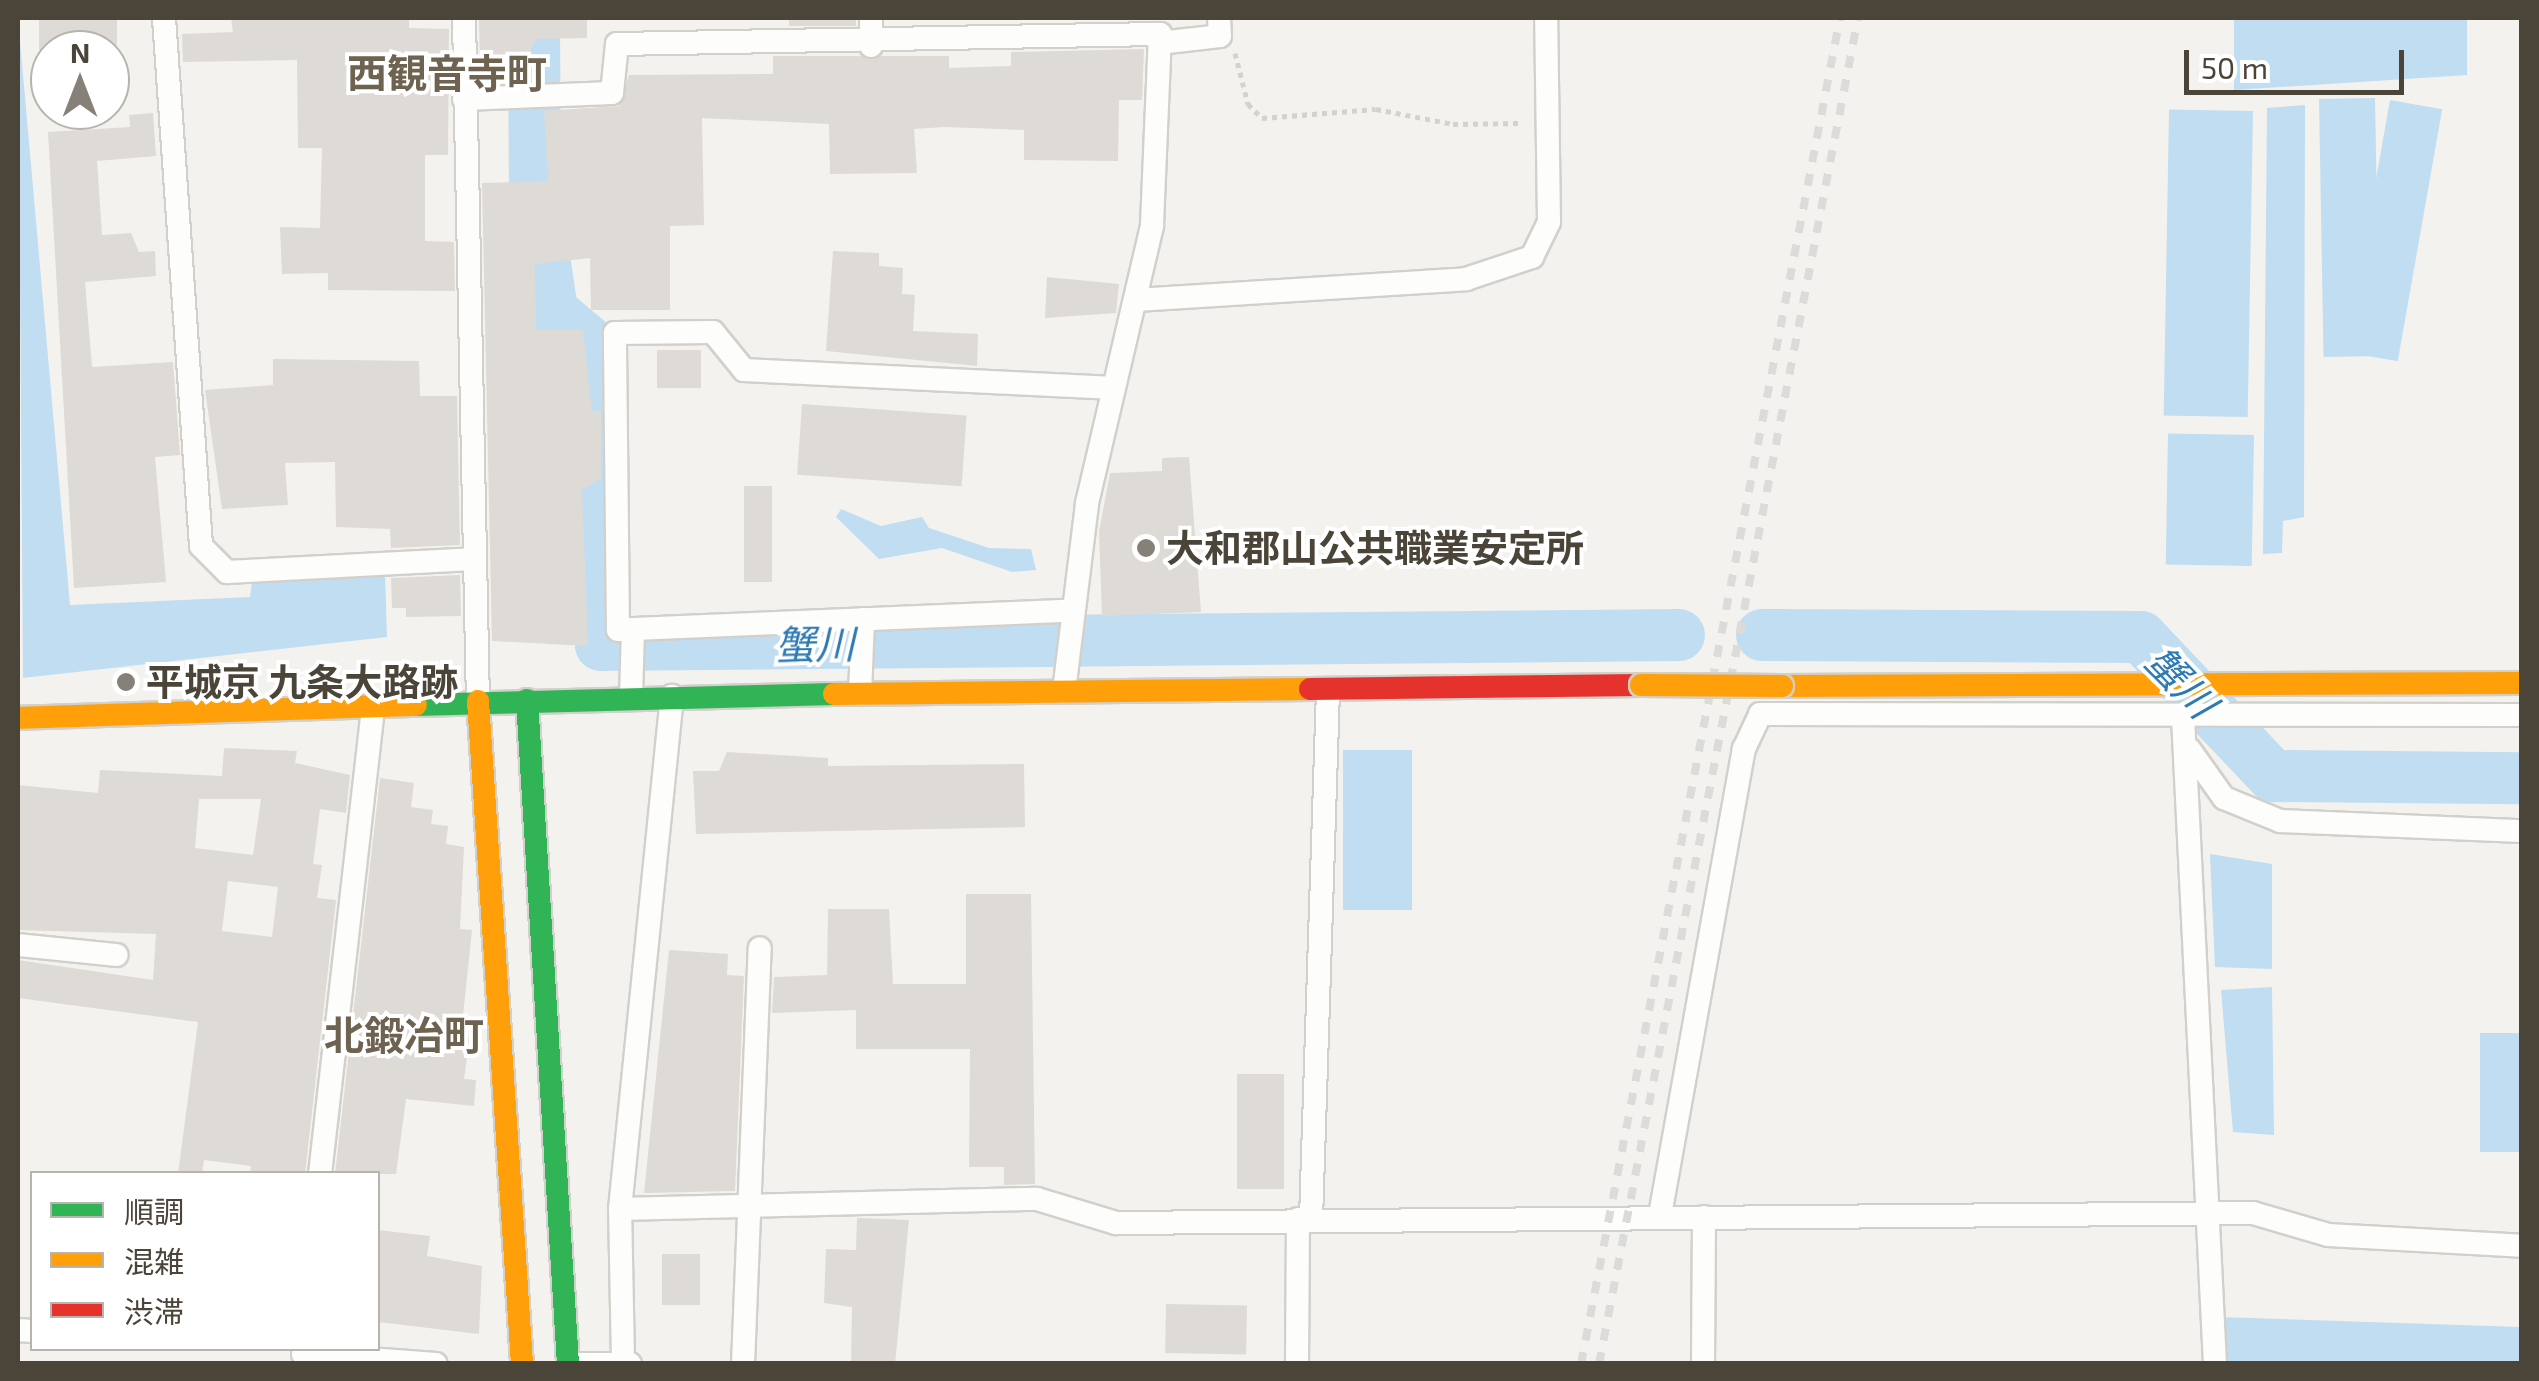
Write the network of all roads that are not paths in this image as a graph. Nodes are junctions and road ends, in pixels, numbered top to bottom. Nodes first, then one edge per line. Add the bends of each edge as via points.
1 (164, 18) edge
2 (464, 18) edge
3 (870, 18) edge
4 (1546, 18) edge
5 (1220, 27) edge
6 (1159, 43) junction
7 (871, 46) junction
8 (464, 99) junction
9 (1136, 300) junction
10 (1114, 388) junction
11 (473, 559) junction
12 (1068, 610) junction
13 (863, 619) junction
14 (632, 629) junction
15 (2522, 683) edge
16 (1328, 688) junction
17 (1064, 692) junction
18 (860, 694) junction
19 (672, 696) junction
20 (631, 697) junction
21 (527, 700) junction
22 (478, 701) junction
23 (373, 706) junction
24 (2522, 714) edge
25 (2183, 717) junction
26 (18, 718) edge
27 (2189, 748) junction
28 (2522, 831) edge
29 (18, 945) edge
30 (760, 948) dead end
31 (116, 955) dead end
32 (320, 1171) edge
33 (620, 1209) junction
34 (752, 1209) junction
35 (1660, 1214) junction
36 (1704, 1216) junction
37 (2210, 1216) junction
38 (1304, 1219) junction
39 (2522, 1246) edge
40 (303, 1355) edge
41 (627, 1363) edge
42 (436, 1364) edge
43 (522, 1364) edge
44 (568, 1364) edge
45 (578, 1364) edge
46 (743, 1364) edge
47 (1297, 1364) edge
48 (1703, 1364) edge
49 (2215, 1364) edge

1 - 11 street via 201,546 226,572
2 - 8 street
3 - 7 street
4 - 9 street via 1549,222 1532,257 1506,272
5 - 6 street
6 - 7 street via 1160,34
6 - 9 street via 1152,226
7 - 8 street via 617,44 612,93
8 - 11 street
9 - 10 street
10 - 12 street
10 - 14 street via 744,370 713,332 615,333 618,630
11 - 22 street
12 - 13 street
12 - 17 street
13 - 14 street
13 - 18 street
14 - 20 street
15 - 16 street, bridge
16 - 17 street
16 - 38 street
17 - 18 street
18 - 19 street
19 - 20 street
19 - 33 street
20 - 21 street
21 - 22 street
21 - 44 street
22 - 23 street
22 - 43 street
23 - 26 street
23 - 32 street
24 - 25 street
25 - 27 street
25 - 35 street via 1760,714 1744,748
27 - 28 street via 2224,798 2280,821
27 - 37 street via 2182,820
29 - 31 street
30 - 34 street
33 - 34 street
33 - 41 street
34 - 38 street via 1037,1200 1116,1223
34 - 46 street
35 - 36 street
35 - 38 street
36 - 37 street
36 - 48 street
37 - 39 street via 2253,1212 2328,1235
37 - 49 street
38 - 47 street
40 - 42 street
41 - 45 street

